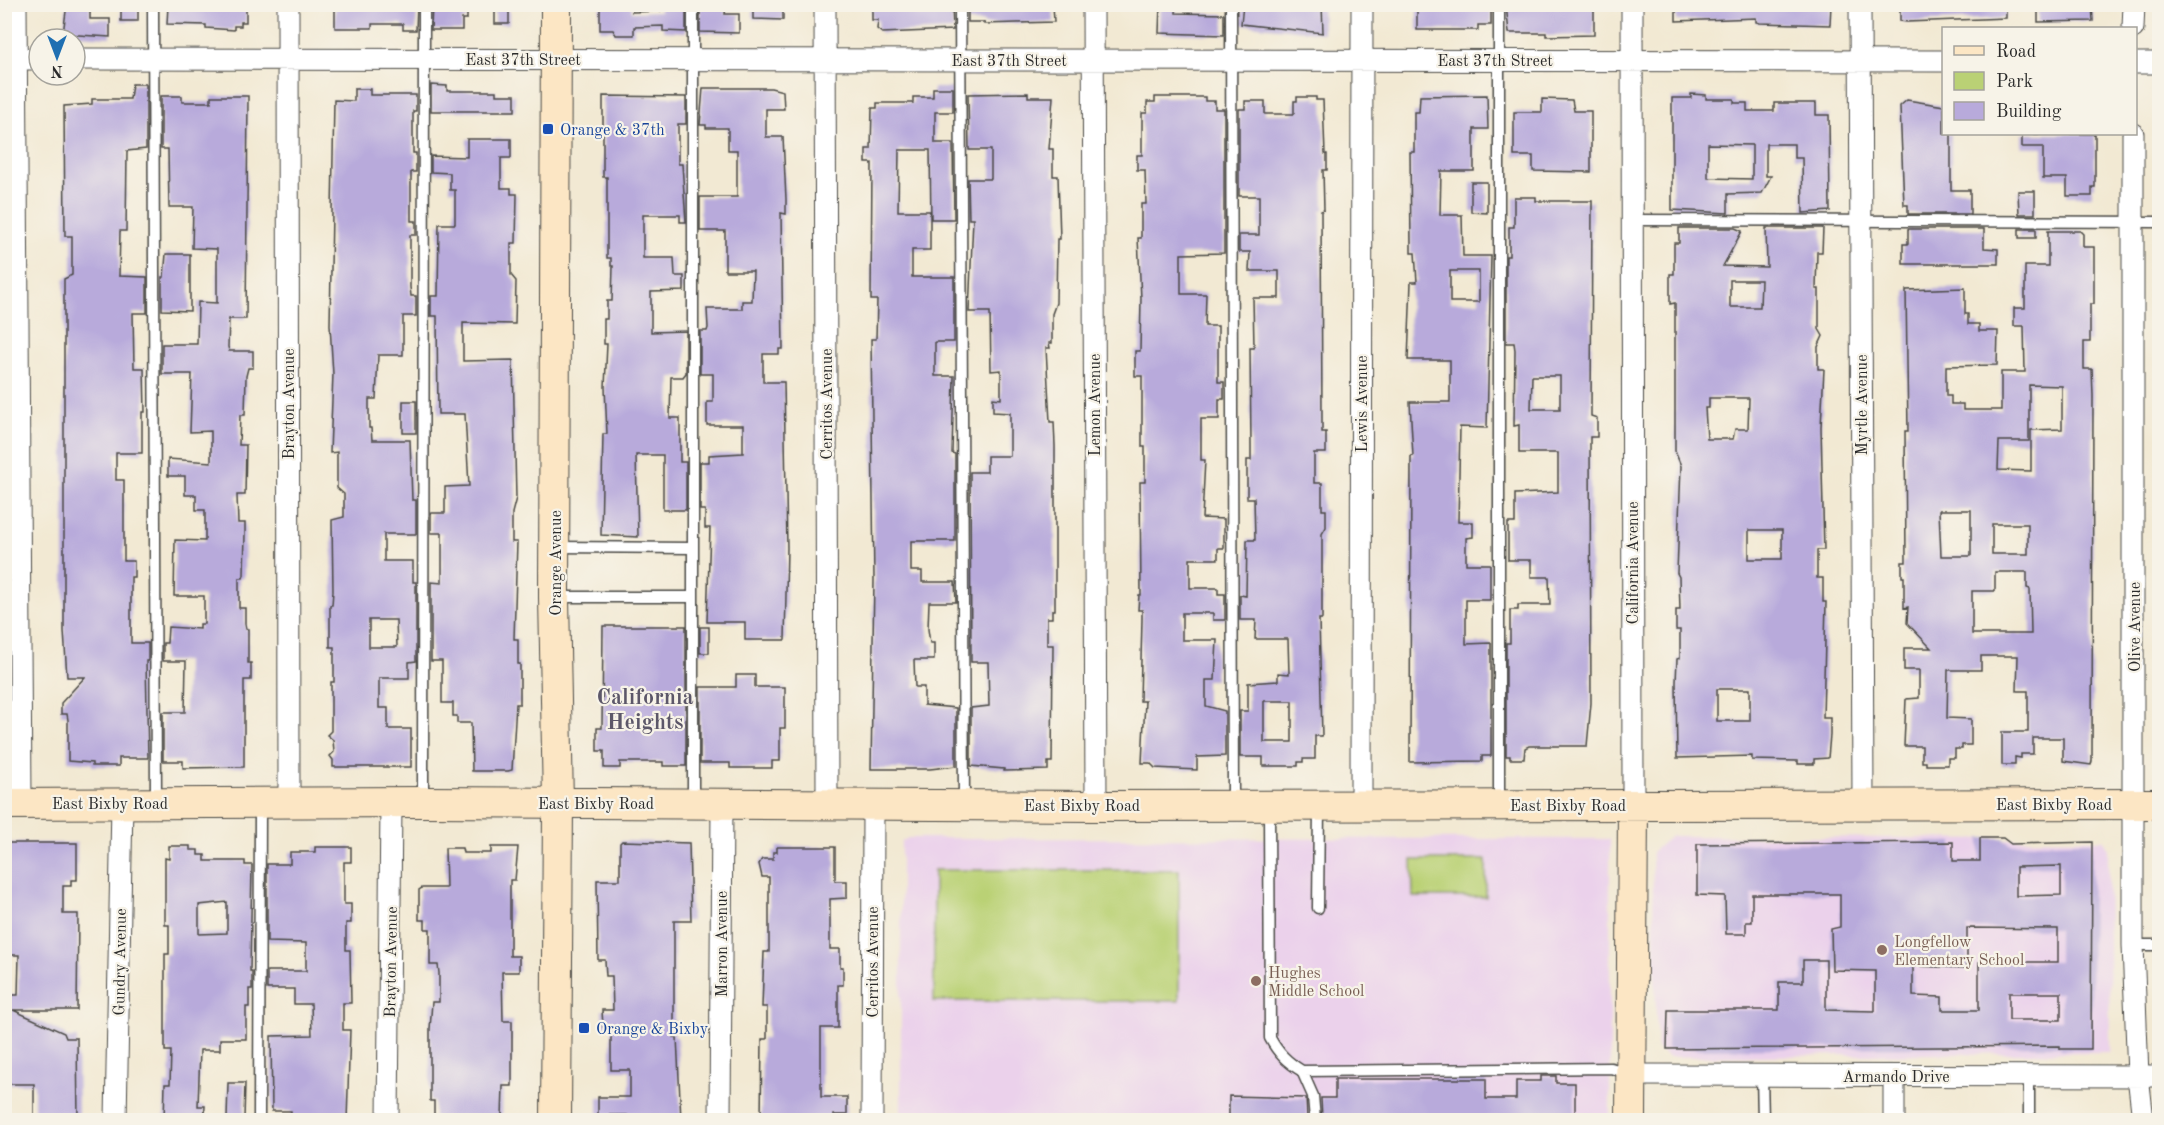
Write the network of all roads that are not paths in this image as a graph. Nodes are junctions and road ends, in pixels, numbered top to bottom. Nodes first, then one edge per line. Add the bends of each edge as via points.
1 (16, 4) edge
2 (153, 4) edge
3 (288, 4) edge
4 (424, 4) edge
5 (556, 4) edge
6 (693, 4) edge
7 (825, 4) edge
8 (960, 4) edge
9 (1093, 4) edge
10 (1232, 4) edge
11 (1362, 4) edge
12 (1499, 4) edge
13 (1632, 4) edge
14 (1860, 4) edge
15 (2134, 4) edge
16 (2133, 27) edge
17 (10, 59) edge
18 (27, 59) edge
19 (87, 59) edge
20 (153, 59) junction
21 (288, 59) junction
22 (424, 59) junction
23 (556, 59) junction
24 (693, 59) junction
25 (825, 60) junction
26 (960, 60) junction
27 (1092, 60) junction
28 (1231, 60) junction
29 (1499, 60) junction
30 (1632, 60) junction
31 (1859, 60) junction
32 (1361, 61) junction
33 (1942, 61) edge
34 (2137, 63) edge
35 (2160, 63) edge
36 (2133, 135) edge
37 (1631, 220) junction
38 (1860, 220) junction
39 (2133, 222) junction
40 (2160, 222) edge
41 (555, 547) junction
42 (693, 548) junction
43 (554, 597) junction
44 (693, 597) junction
45 (274, 802) junction
46 (423, 802) junction
47 (558, 802) junction
48 (122, 803) junction
49 (156, 803) junction
50 (391, 803) junction
51 (693, 803) junction
52 (722, 803) junction
53 (13, 804) edge
54 (827, 804) junction
55 (873, 804) junction
56 (964, 804) junction
57 (1361, 804) junction
58 (2147, 804) edge
59 (1233, 805) junction
60 (1269, 805) junction
61 (1319, 805) junction
62 (1499, 805) junction
63 (1633, 805) junction
64 (1863, 805) junction
65 (1096, 806) junction
66 (1317, 908) dead end
67 (2133, 945) junction
68 (2160, 945) edge
69 (1302, 1071) junction
70 (1632, 1075) junction
71 (1762, 1075) junction
72 (1894, 1076) junction
73 (2029, 1076) junction
74 (2138, 1076) junction
75 (2160, 1076) edge
76 (116, 1120) edge
77 (259, 1120) edge
78 (388, 1120) edge
79 (556, 1120) edge
80 (720, 1120) edge
81 (872, 1120) edge
82 (1315, 1120) edge
83 (1632, 1120) edge
84 (1762, 1120) edge
85 (1894, 1120) edge
86 (2029, 1120) edge
87 (2143, 1120) edge

1 - 17 street
2 - 20 lane
3 - 21 street, Brayton Avenue
4 - 22 lane
5 - 23 street, Orange Avenue
6 - 24 lane
7 - 25 street, Cerritos Avenue
8 - 26 lane
9 - 27 street, Lemon Avenue
10 - 28 lane
11 - 32 street, Lewis Avenue
12 - 29 lane
13 - 30 street, California Avenue
14 - 31 street, Myrtle Avenue
15 - 16 street
17 - 18 street
17 - 53 street
19 - 20 street, East 37th Street
20 - 21 street, East 37th Street
20 - 49 lane
21 - 22 street, East 37th Street
21 - 45 street, Brayton Avenue
22 - 23 street, East 37th Street
22 - 46 lane
23 - 24 street, East 37th Street
23 - 41 street, Orange Avenue
24 - 25 street, East 37th Street
24 - 42 lane
25 - 26 street, East 37th Street
25 - 54 street, Cerritos Avenue
26 - 27 street, East 37th Street
26 - 56 lane
27 - 28 street, East 37th Street
27 - 65 street, Lemon Avenue
28 - 32 street, East 37th Street
28 - 59 lane
29 - 30 street, East 37th Street
29 - 32 street, East 37th Street
29 - 62 lane
30 - 31 street, East 37th Street
30 - 37 street, California Avenue
31 - 33 street, East 37th Street
31 - 38 street, Myrtle Avenue
32 - 57 street, Lewis Avenue
34 - 35 street
36 - 39 street, Olive Avenue
37 - 38 lane
37 - 63 street, California Avenue
38 - 39 lane
38 - 64 street, Myrtle Avenue
39 - 40 lane
39 - 58 street, Olive Avenue
41 - 42 lane
41 - 43 street, Orange Avenue
42 - 44 lane
43 - 44 lane
43 - 47 street, Orange Avenue
44 - 51 lane
45 - 49 street, East Bixby Road
45 - 50 street, East Bixby Road
45 - 77 lane
46 - 47 street, East Bixby Road
46 - 50 street, East Bixby Road
47 - 51 street, East Bixby Road
47 - 79 street, Orange Avenue
48 - 49 street, East Bixby Road
48 - 53 street, East Bixby Road
48 - 76 street, Gundry Avenue
50 - 78 street, Brayton Avenue
51 - 52 street, East Bixby Road
52 - 54 street, East Bixby Road
52 - 80 street, Marron Avenue
54 - 55 street, East Bixby Road
55 - 56 street, East Bixby Road
55 - 81 street, Cerritos Avenue
56 - 65 street, East Bixby Road
57 - 61 street, East Bixby Road
57 - 62 street, East Bixby Road
58 - 64 street, East Bixby Road
58 - 67 street, Olive Avenue
59 - 60 street, East Bixby Road
59 - 65 street, East Bixby Road
60 - 61 street, East Bixby Road
60 - 69 lane via 1270,1038 1278,1053
61 - 66 lane
62 - 63 street, East Bixby Road
63 - 64 street, East Bixby Road
63 - 70 street, California Avenue
67 - 68 lane
67 - 74 street, Olive Avenue
69 - 70 lane via 1611,1068
69 - 82 lane via 1313,1096
70 - 71 street, Armando Drive
70 - 83 street, California Avenue
71 - 72 street, Armando Drive
71 - 84 lane
72 - 73 street, Armando Drive
72 - 85 street
73 - 74 street, Armando Drive
73 - 86 lane
74 - 75 street, Armando Drive
74 - 87 street, Olive Avenue

